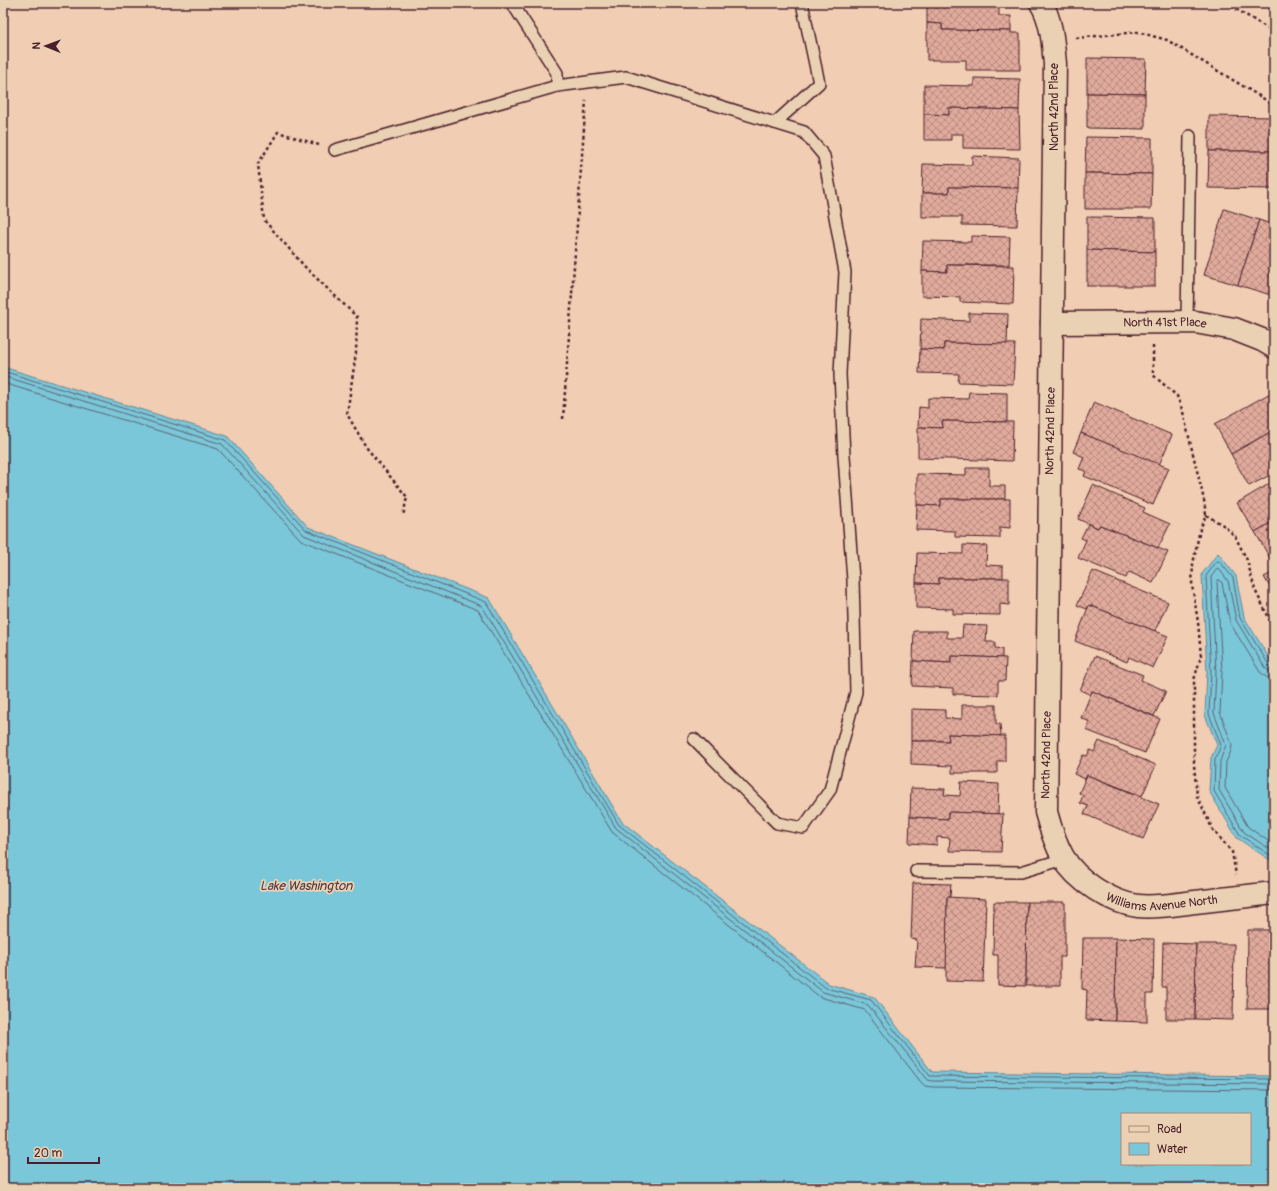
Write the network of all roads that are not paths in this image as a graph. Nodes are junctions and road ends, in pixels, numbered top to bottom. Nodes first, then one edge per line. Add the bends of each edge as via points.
1 (512, 3) edge
2 (802, 3) edge
3 (1041, 3) edge
4 (557, 86) junction
5 (775, 123) junction
6 (1190, 136) dead end
7 (335, 150) road end
8 (1187, 322) junction
9 (1052, 323) junction
10 (1274, 347) edge
11 (694, 739) dead end
12 (1064, 859) junction
13 (916, 871) dead end
14 (1274, 894) edge

1 - 4 lane via 557,73
2 - 5 lane via 819,83
3 - 9 street, North 42nd Place via 1053,40 1055,64
4 - 5 lane via 626,77
4 - 7 lane
5 - 11 lane via 804,132 824,156 846,272 840,374 853,580 856,692 830,790 803,828 777,823
6 - 8 lane
8 - 9 street, North 41st Place
8 - 10 street, North 41st Place via 1234,329
9 - 12 street, North 42nd Place via 1046,812
12 - 13 lane via 1021,872
12 - 14 street, Williams Avenue North via 1079,877 1097,890 1116,900 1136,906 1162,906

